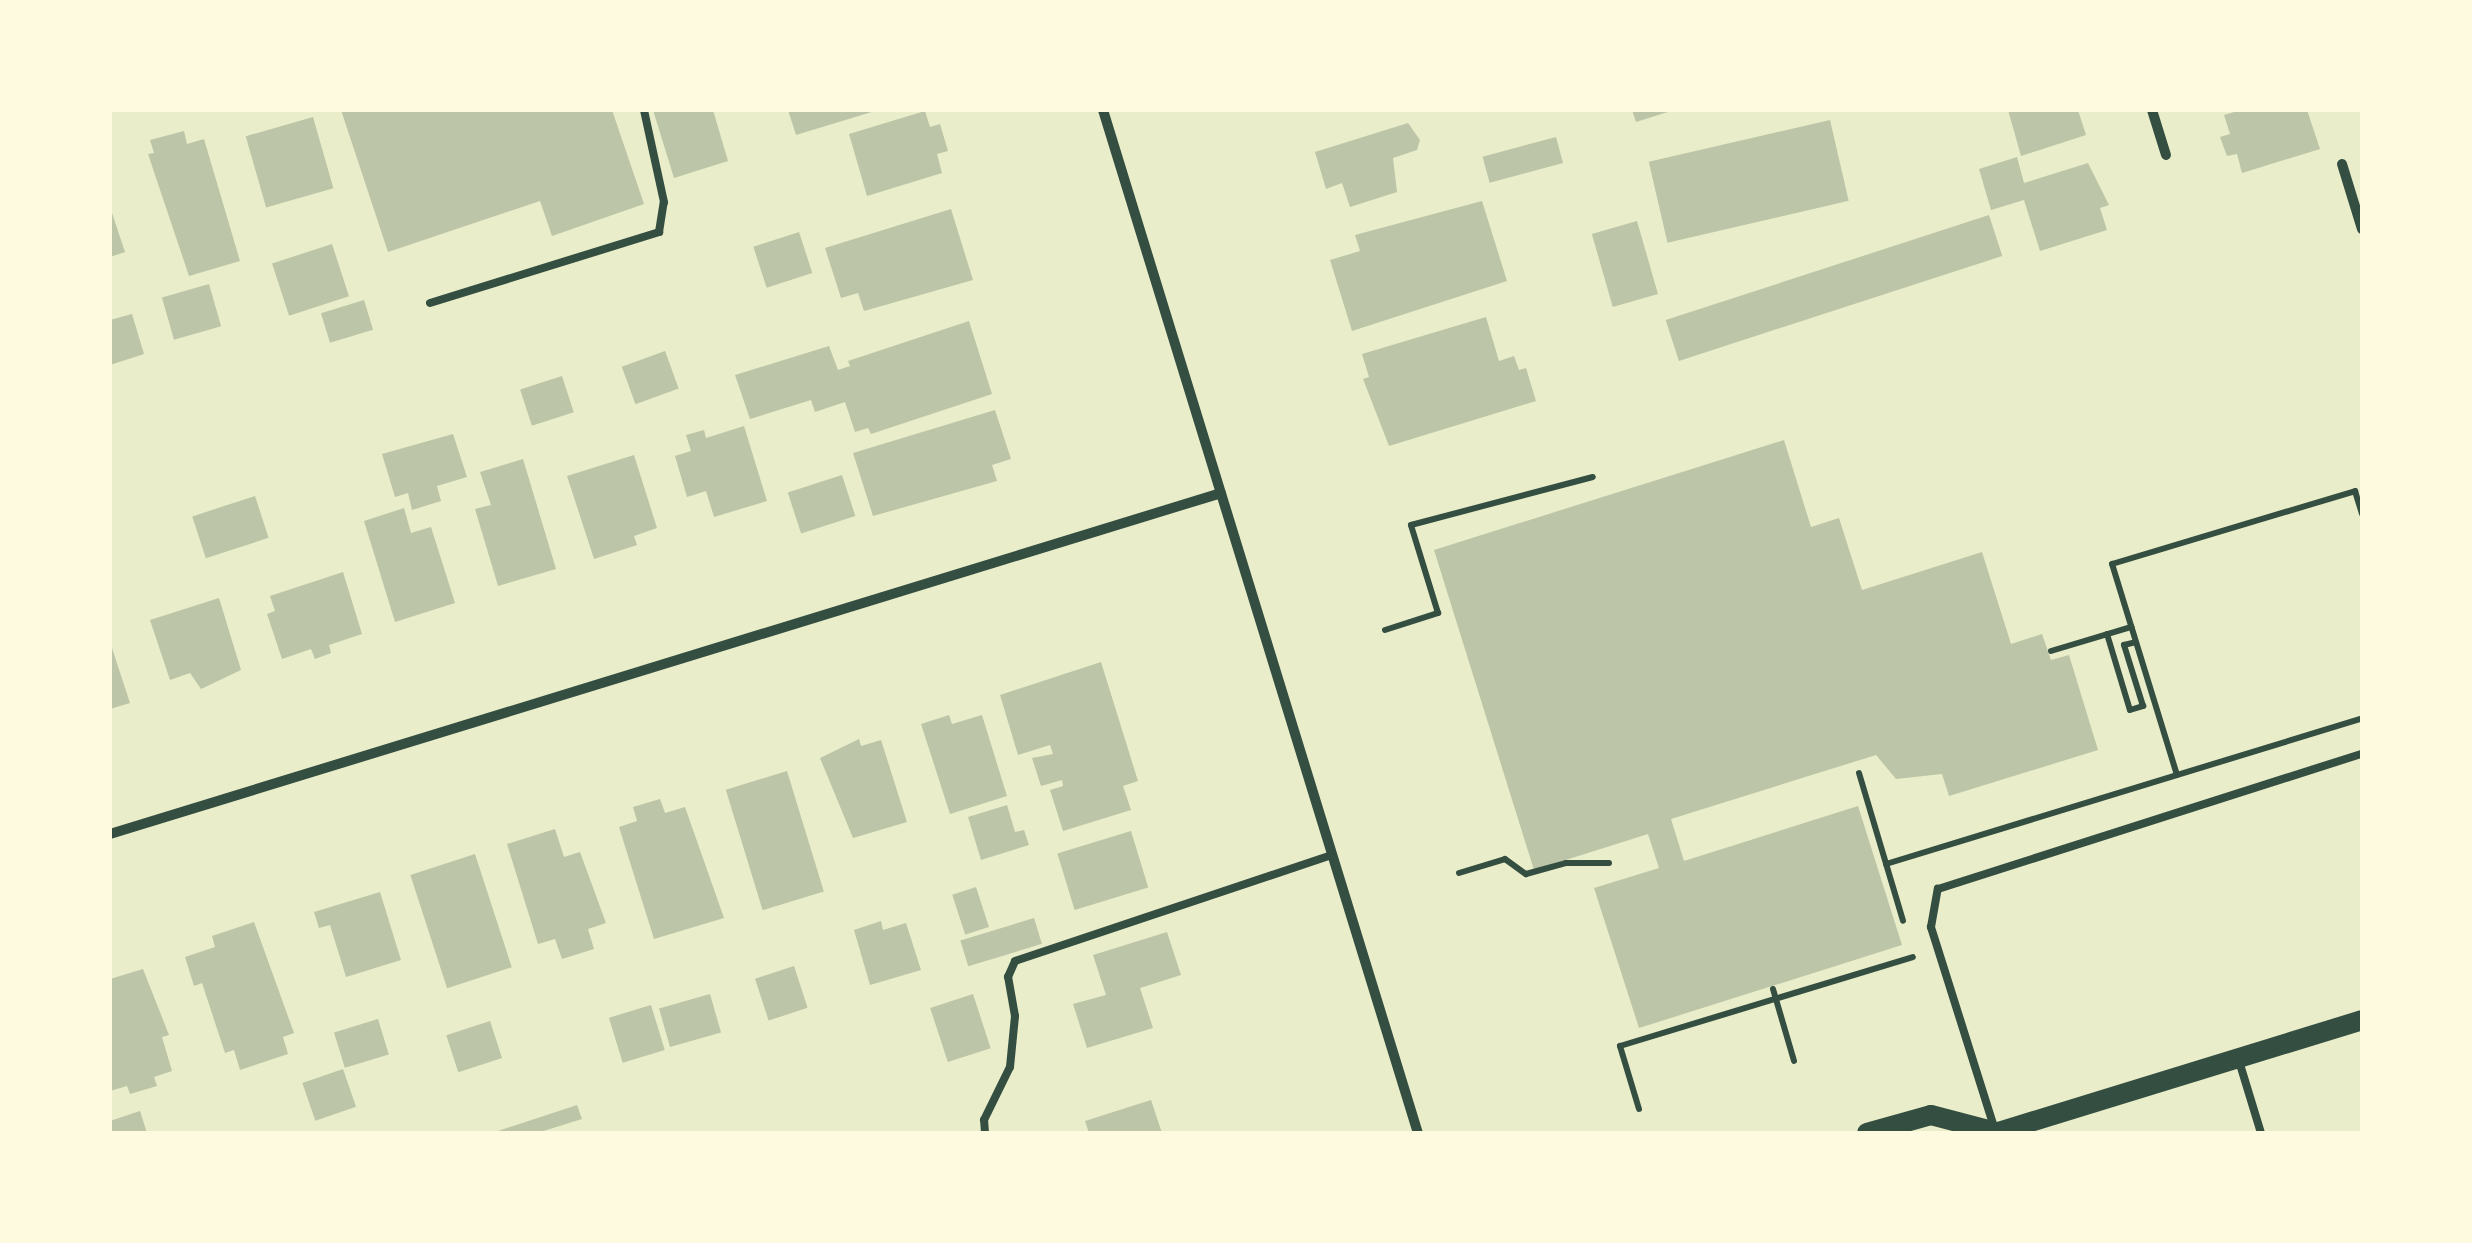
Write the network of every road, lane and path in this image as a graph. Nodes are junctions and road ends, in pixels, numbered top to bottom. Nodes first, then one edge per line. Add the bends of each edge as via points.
1 (644, 110) edge
2 (1103, 110) edge
3 (2152, 110) edge
4 (2166, 155) dead end
5 (2342, 164) dead end
6 (2362, 229) edge
7 (430, 304) dead end
8 (1593, 477) dead end
9 (1221, 494) junction
10 (2362, 514) edge
11 (2132, 627) junction
12 (1385, 630) dead end
13 (2107, 634) junction
14 (2136, 642) junction
15 (2051, 651) dead end
16 (2361, 718) edge
17 (2362, 754) edge
18 (1859, 774) dead end
19 (2177, 775) junction
20 (1875, 829) dead end
21 (110, 834) edge
22 (1332, 855) junction
23 (1609, 863) dead end
24 (1886, 864) dead end
25 (1459, 873) dead end
26 (1914, 956) dead end
27 (1773, 989) dead end
28 (1776, 999) junction
29 (2362, 1020) edge
30 (2238, 1058) junction
31 (1794, 1061) dead end
32 (1640, 1108) dead end
33 (1995, 1132) edge
34 (985, 1133) edge
35 (1418, 1133) edge
36 (1867, 1133) edge
37 (2261, 1133) edge

1 - 7 lane via 664,202 659,232
2 - 9 street
3 - 4 street
5 - 6 street
8 - 12 path via 1412,525 1438,613
9 - 21 street
9 - 22 street
10 - 11 path via 2355,491 2112,564
11 - 13 path
11 - 14 path
13 - 14 path via 2130,710 2143,706 2124,646
13 - 15 path
14 - 19 path
16 - 19 path
17 - 33 lane via 1938,889 1931,928
18 - 20 path
19 - 24 path
22 - 34 lane via 1015,961 1008,977 1014,1016 1010,1066 984,1120
22 - 35 street
23 - 25 path via 1566,863 1526,874 1504,859
26 - 28 path
27 - 28 path
28 - 31 path
28 - 32 path via 1620,1046
29 - 30 main road
30 - 33 main road
30 - 37 lane
33 - 36 main road via 1931,1115

